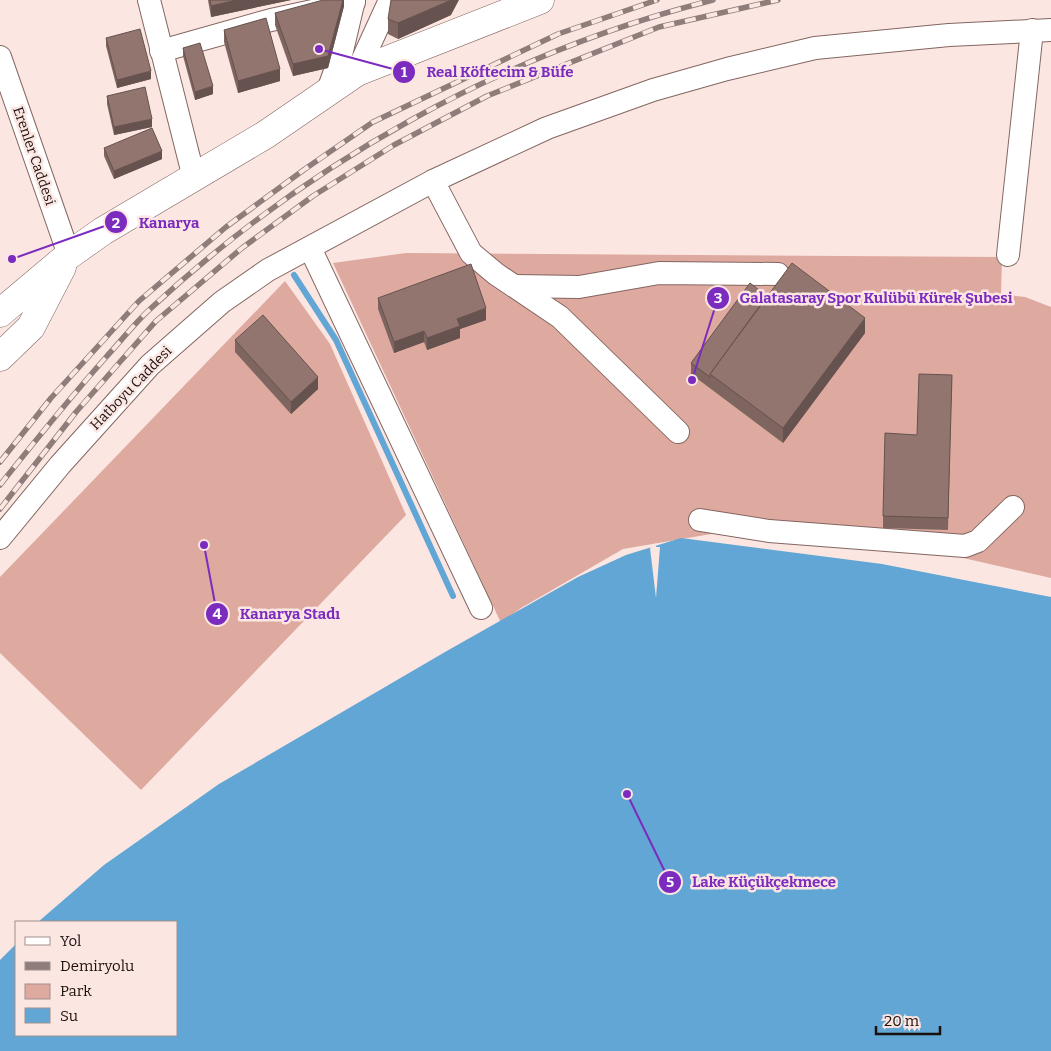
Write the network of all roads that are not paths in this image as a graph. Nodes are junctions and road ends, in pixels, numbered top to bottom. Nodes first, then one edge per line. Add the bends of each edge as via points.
1 (149, 0) edge
2 (390, 0) edge
3 (540, 0) edge
4 (354, 1) edge
5 (379, 22) junction
6 (1042, 30) edge
7 (161, 51) junction
8 (407, 52) junction
9 (0, 56) edge
10 (357, 72) junction
11 (327, 93) junction
12 (194, 178) junction
13 (433, 180) junction
14 (310, 248) junction
15 (69, 255) junction
16 (1008, 255) dead end
17 (778, 274) dead end
18 (514, 286) junction
19 (0, 313) edge
20 (0, 357) edge
21 (678, 432) dead end
22 (1013, 507) dead end
23 (700, 520) dead end
24 (0, 538) edge
25 (481, 608) dead end

1 - 7 street
2 - 5 street
3 - 8 main road
4 - 7 street
4 - 11 street via 341,55
5 - 8 street via 382,44 394,53
5 - 10 street
6 - 13 street, Hatboyu Caddesi via 814,48 727,69 654,90 547,128
6 - 16 street
7 - 12 street
8 - 10 main road
9 - 15 street, Erenler Caddesi
10 - 11 main road
11 - 12 main road
12 - 15 main road
13 - 14 street, Hatboyu Caddesi
13 - 18 street via 471,253
14 - 24 street, Hatboyu Caddesi via 268,270 222,302 150,365
14 - 25 street
15 - 19 main road
15 - 20 main road via 32,327
17 - 18 street via 659,273 579,287
18 - 21 street via 560,316
22 - 23 street via 978,541 965,546 769,531

